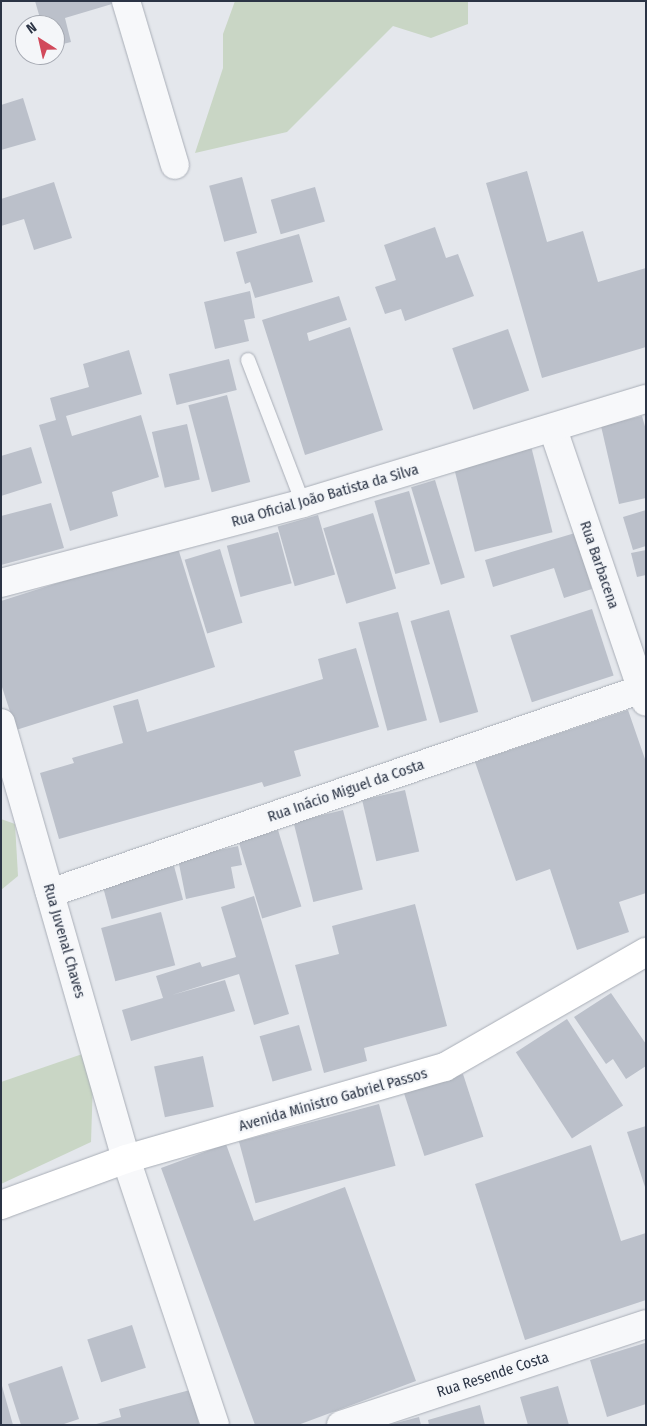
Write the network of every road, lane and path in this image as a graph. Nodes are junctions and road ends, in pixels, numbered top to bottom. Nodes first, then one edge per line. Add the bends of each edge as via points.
1 (126, 1) edge
2 (175, 165) dead end
3 (248, 360) dead end
4 (646, 399) edge
5 (553, 429) junction
6 (303, 504) junction
7 (1, 584) edge
8 (644, 696) edge
9 (1, 723) edge
10 (50, 892) junction
11 (646, 952) edge
12 (126, 1159) junction
13 (1, 1205) edge
14 (646, 1324) edge
15 (215, 1425) edge
16 (341, 1425) edge

1 - 2 street
3 - 6 lane
4 - 5 street, Rua Oficial João Batista da Silva
5 - 6 street, Rua Oficial João Batista da Silva
5 - 8 street, Rua Barbacena
6 - 7 street, Rua Oficial João Batista da Silva
8 - 10 street, Rua Inácio Miguel da Costa
9 - 10 street, Rua Juvenal Chaves
10 - 12 street, Rua Juvenal Chaves
11 - 12 main road, Avenida Ministro Gabriel Passos via 445,1067
12 - 13 main road, Avenida Ministro Gabriel Passos
12 - 15 street, Rua Juvenal Chaves
14 - 16 street, Rua Resende Costa

